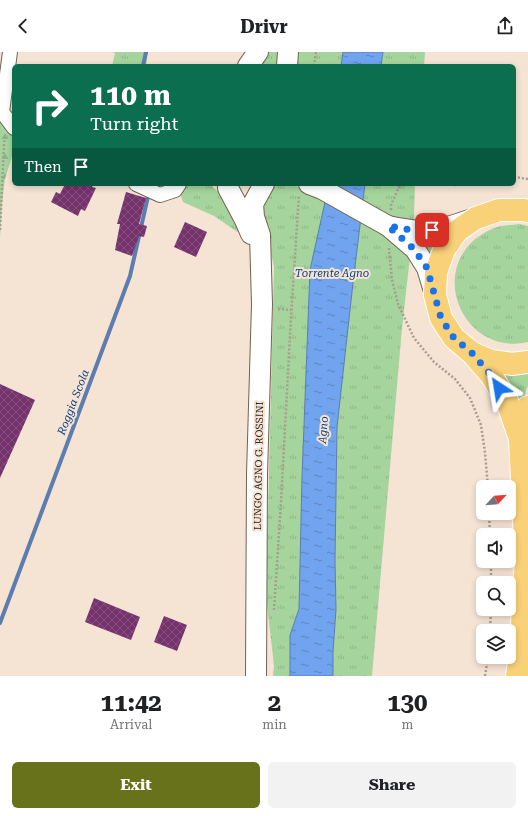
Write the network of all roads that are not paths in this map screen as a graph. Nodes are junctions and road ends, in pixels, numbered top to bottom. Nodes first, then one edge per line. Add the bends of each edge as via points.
1 (10, 52) edge
2 (258, 52) edge
3 (288, 52) edge
4 (249, 64) edge
5 (287, 64) edge
6 (11, 124) edge
7 (140, 186) edge
8 (178, 186) edge
9 (224, 186) edge
10 (258, 186) edge
11 (262, 186) edge
12 (312, 187) edge
13 (528, 211) edge
14 (476, 218) junction
15 (389, 226) junction
16 (260, 256) junction
17 (435, 295) junction
18 (472, 353) junction
19 (528, 362) edge
20 (528, 407) edge
21 (520, 439) junction
22 (256, 676) edge
23 (517, 676) edge

1 - 6 street via 2,112
2 - 4 main road
3 - 5 main road
7 - 8 street via 160,195 175,190
9 - 10 main road, LUNGO AGNO G. ROSSINI via 240,190
9 - 16 main road, LUNGO AGNO G. ROSSINI via 245,220
11 - 16 main road, LUNGO AGNO G. ROSSINI via 253,204 260,236
12 - 15 main road
13 - 14 main road via 499,210
14 - 15 main road via 432,230 418,231
14 - 17 main road via 457,231 444,250 436,272
15 - 17 main road via 419,255 427,268
16 - 22 main road, LUNGO AGNO G. ROSSINI via 262,308 257,474
17 - 18 main road via 441,318 454,338
18 - 19 main road via 491,361 512,364
18 - 21 main road via 491,375 507,401
20 - 21 main road
21 - 23 main road via 526,560

